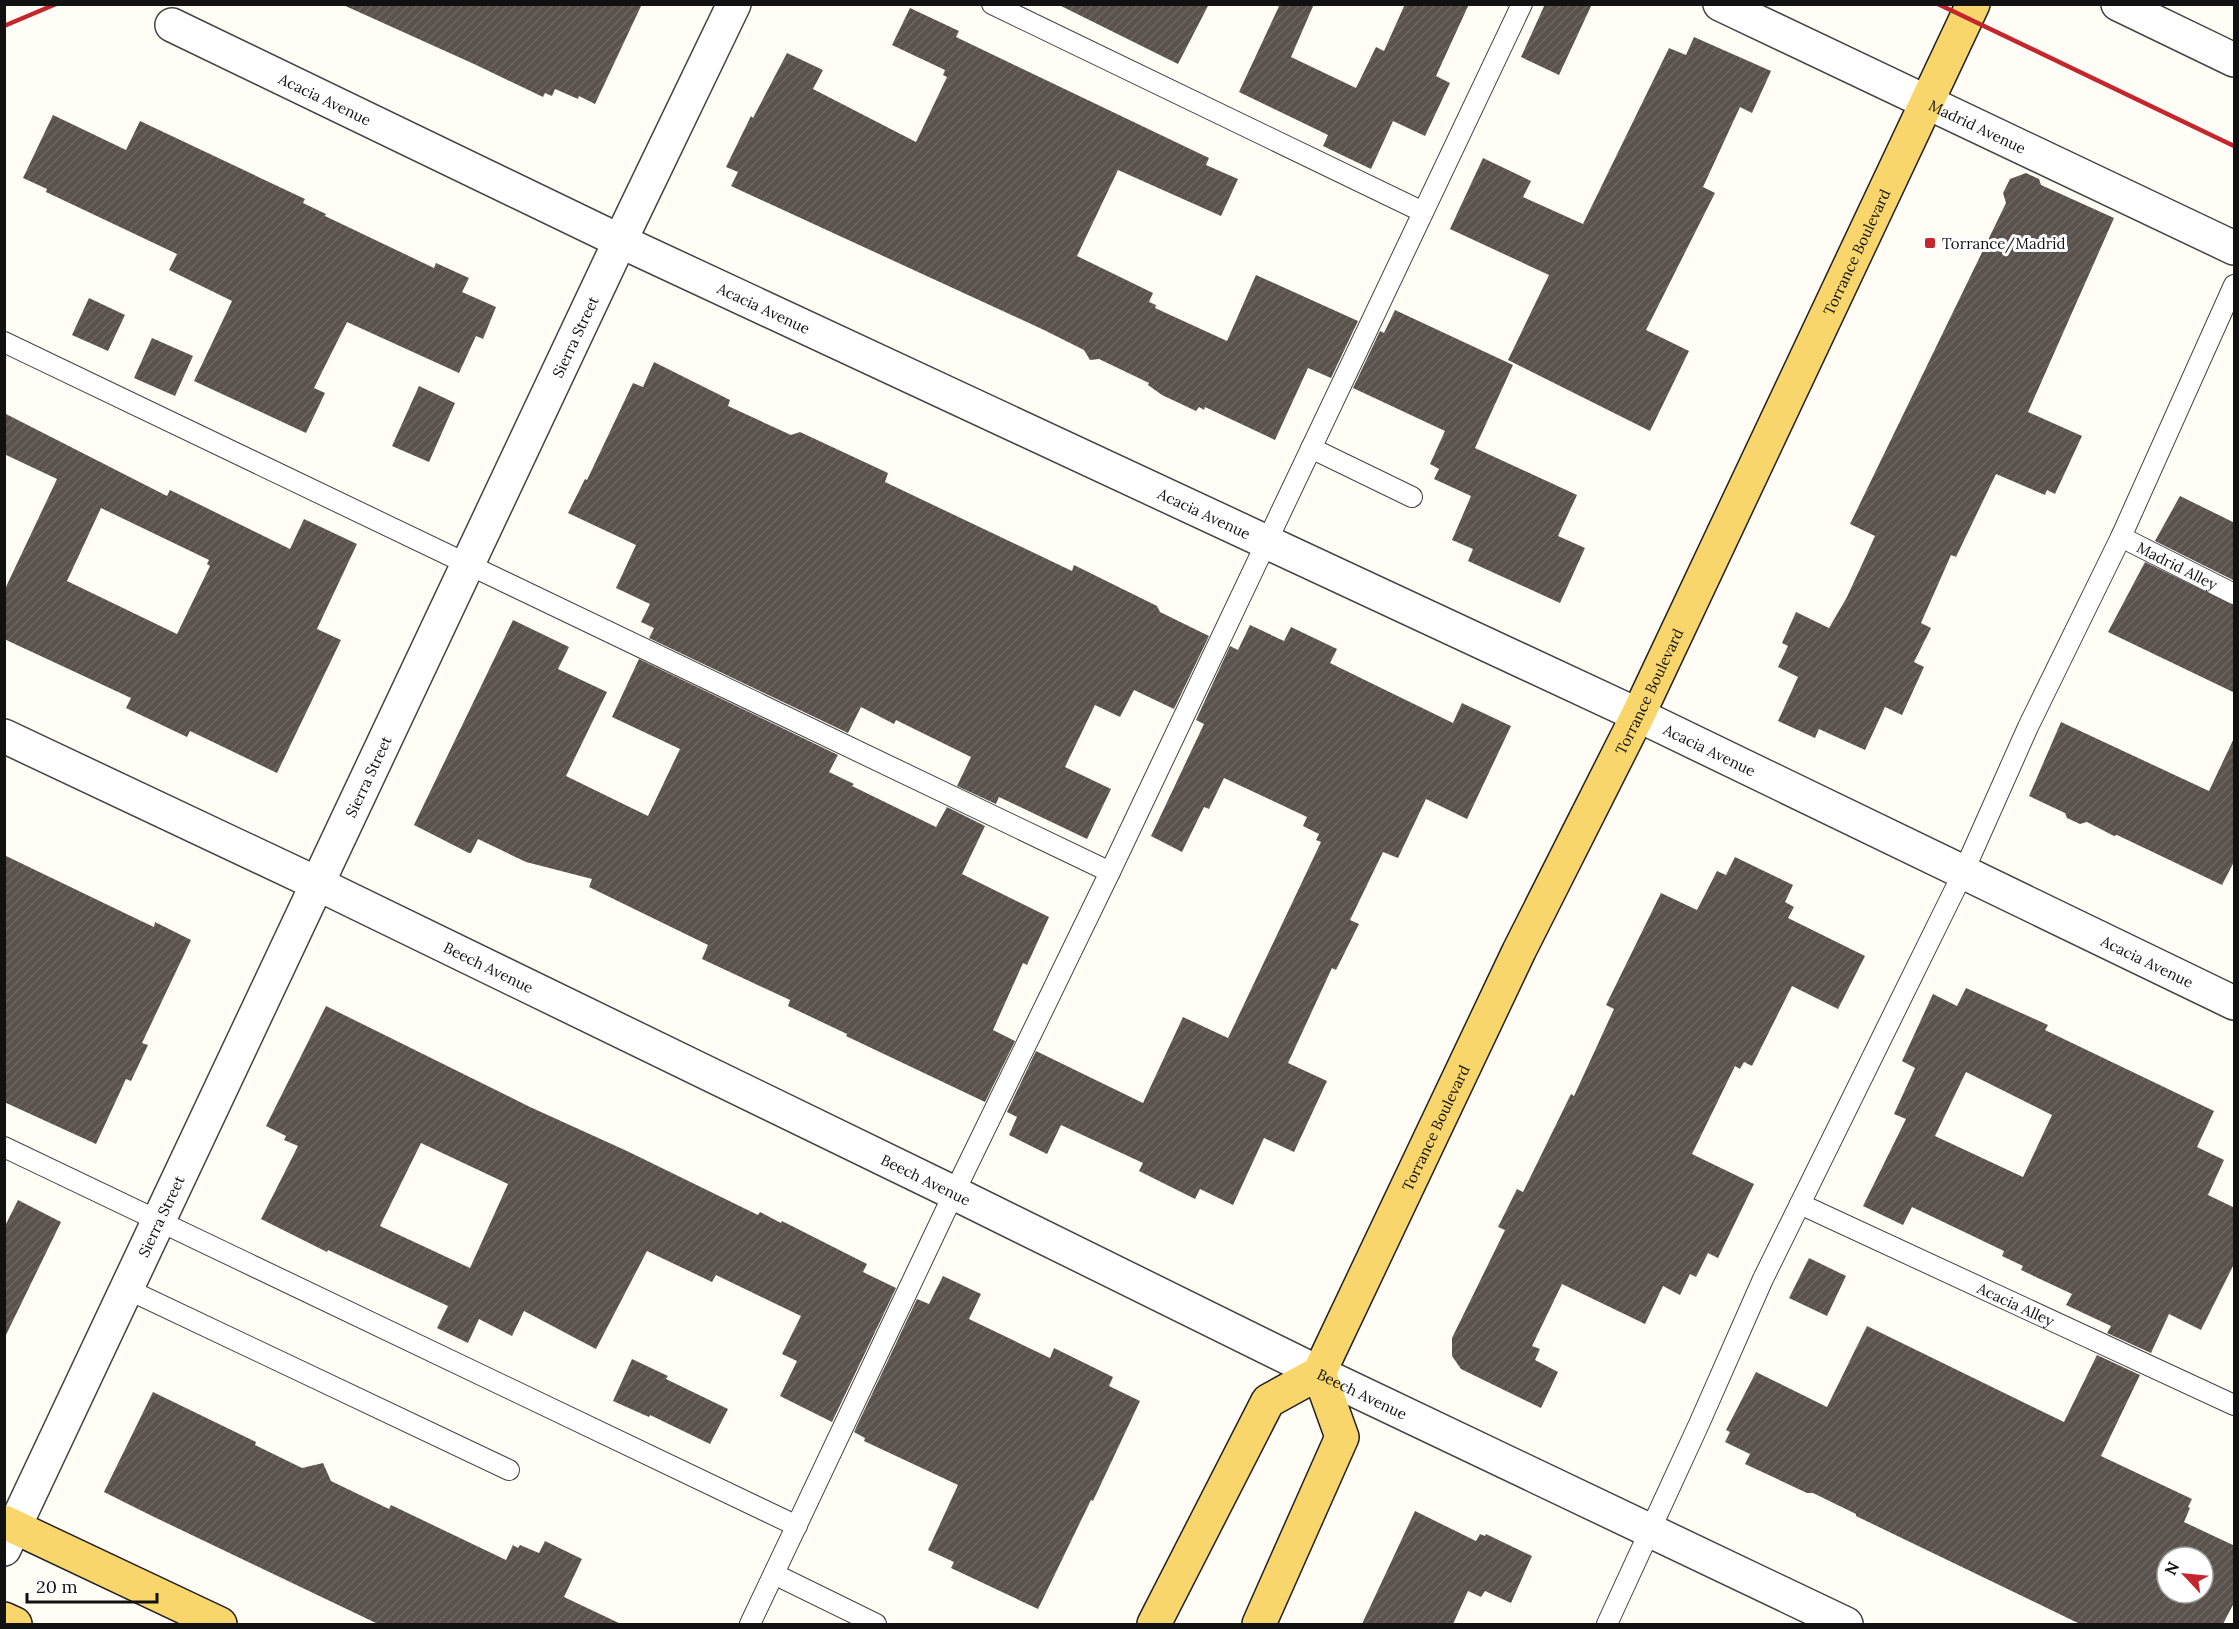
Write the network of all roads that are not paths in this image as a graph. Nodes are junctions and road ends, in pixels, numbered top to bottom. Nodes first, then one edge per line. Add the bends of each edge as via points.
1 (734, 4) edge
2 (992, 4) edge
3 (1522, 4) edge
4 (1720, 4) edge
5 (1973, 4) edge
6 (2118, 4) edge
7 (172, 25) dead end
8 (2235, 60) edge
9 (1927, 104) junction
10 (1423, 212) junction
11 (620, 241) junction
12 (2235, 248) edge
13 (2235, 285) edge
14 (4, 342) edge
15 (1311, 448) junction
16 (1412, 497) dead end
17 (2121, 537) junction
18 (1267, 542) junction
19 (468, 564) junction
20 (2235, 594) edge
21 (1638, 715) junction
22 (4, 736) edge
23 (1110, 872) junction
24 (1963, 873) junction
25 (318, 884) junction
26 (2235, 1003) edge
27 (4, 1147) edge
28 (954, 1193) junction
29 (1800, 1204) junction
30 (159, 1221) junction
31 (127, 1289) junction
32 (1319, 1373) junction
33 (2235, 1405) edge
34 (509, 1470) dead end
35 (797, 1526) junction
36 (1649, 1530) junction
37 (8, 1533) edge
38 (774, 1574) junction
39 (4, 1619) edge
40 (15, 1624) edge
41 (220, 1624) edge
42 (750, 1624) edge
43 (876, 1624) edge
44 (1154, 1624) edge
45 (1259, 1624) edge
46 (1607, 1624) edge
47 (1846, 1624) edge

1 - 11 street, Sierra Street
2 - 10 lane
3 - 10 lane
4 - 9 street, Madrid Avenue
5 - 9 main road, Torrance Boulevard
6 - 8 street
7 - 11 street, Acacia Avenue
9 - 12 street, Madrid Avenue
9 - 21 main road, Torrance Boulevard
10 - 15 lane
11 - 18 street, Acacia Avenue
11 - 19 street, Sierra Street
13 - 17 lane
14 - 19 lane
15 - 16 lane
15 - 18 lane
17 - 20 lane, Madrid Alley
17 - 24 lane via 2028,727
18 - 21 street, Acacia Avenue
18 - 23 lane
19 - 23 lane
19 - 25 street, Sierra Street
21 - 24 street, Acacia Avenue
21 - 32 main road, Torrance Boulevard via 1519,951
22 - 25 street, Beech Avenue
23 - 28 lane
24 - 26 street, Acacia Avenue
24 - 29 lane
25 - 28 street, Beech Avenue
25 - 30 street, Sierra Street
27 - 30 lane
28 - 32 street, Beech Avenue
28 - 35 lane
29 - 33 lane, Acacia Alley
29 - 36 lane
30 - 31 street, Sierra Street
30 - 35 lane
31 - 34 lane
31 - 37 street, Sierra Street
32 - 36 street, Beech Avenue
32 - 44 main road via 1268,1401
32 - 45 main road via 1342,1437
35 - 38 lane
36 - 46 lane
36 - 47 street, Beech Avenue
37 - 41 main road
38 - 42 lane
38 - 43 lane
39 - 40 main road

